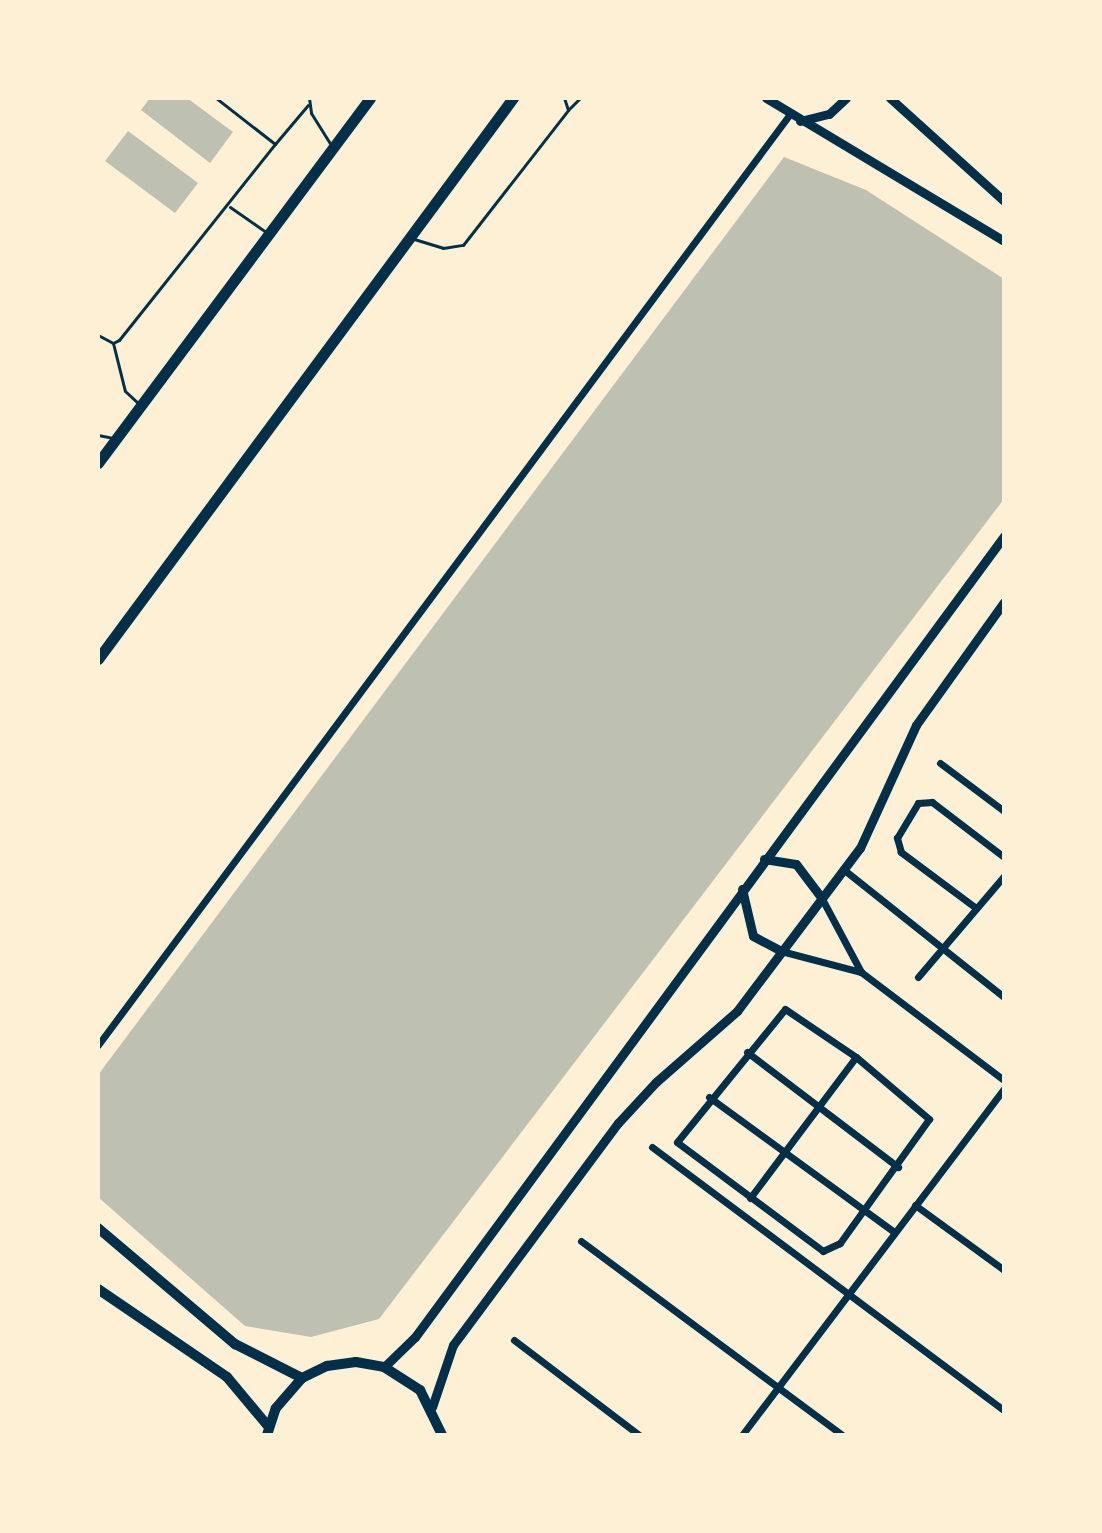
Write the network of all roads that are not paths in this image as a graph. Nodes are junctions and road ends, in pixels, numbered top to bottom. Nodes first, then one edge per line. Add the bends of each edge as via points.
1 (216, 98) edge
2 (309, 98) edge
3 (370, 98) edge
4 (513, 98) edge
5 (564, 98) edge
6 (580, 98) edge
7 (766, 98) edge
8 (846, 98) edge
9 (890, 98) edge
10 (308, 105) junction
11 (568, 110) junction
12 (790, 114) junction
13 (800, 121) junction
14 (275, 144) junction
15 (333, 148) junction
16 (1004, 201) edge
17 (228, 206) junction
18 (269, 235) junction
19 (410, 237) junction
20 (1004, 241) edge
21 (98, 335) edge
22 (113, 343) junction
23 (141, 406) junction
24 (98, 435) edge
25 (116, 439) junction
26 (98, 463) edge
27 (1004, 536) edge
28 (1004, 602) edge
29 (98, 659) edge
30 (940, 763) dead end
31 (1004, 811) edge
32 (1004, 857) edge
33 (764, 859) junction
34 (843, 869) junction
35 (1004, 876) edge
36 (742, 889) junction
37 (821, 897) junction
38 (976, 908) junction
39 (942, 949) junction
40 (781, 951) junction
41 (861, 972) junction
42 (918, 977) dead end
43 (1004, 997) edge
44 (98, 1045) edge
45 (747, 1052) junction
46 (856, 1057) junction
47 (1004, 1080) edge
48 (1004, 1089) edge
49 (709, 1097) junction
50 (818, 1107) junction
51 (652, 1147) dead end
52 (784, 1150) junction
53 (898, 1167) junction
54 (750, 1198) junction
55 (915, 1205) junction
56 (865, 1209) junction
57 (98, 1228) edge
58 (894, 1232) junction
59 (581, 1241) dead end
60 (1004, 1270) edge
61 (98, 1289) edge
62 (847, 1294) junction
63 (514, 1340) dead end
64 (384, 1367) junction
65 (302, 1378) junction
66 (777, 1387) junction
67 (432, 1407) junction
68 (1004, 1410) edge
69 (267, 1430) edge
70 (442, 1435) edge
71 (639, 1435) edge
72 (742, 1435) edge
73 (842, 1435) edge

1 - 14 lane
2 - 10 lane
3 - 15 main road
4 - 19 main road
5 - 11 lane
6 - 11 lane
7 - 12 street
8 - 13 street via 829,114
9 - 16 street
10 - 14 lane
10 - 15 lane
11 - 19 lane via 463,245 443,248
12 - 13 street
12 - 44 street
13 - 20 street
14 - 17 lane
15 - 18 main road
17 - 18 lane
17 - 22 lane
18 - 23 main road
19 - 29 main road
21 - 22 lane
22 - 23 lane via 125,391
23 - 25 main road
24 - 25 lane
25 - 26 main road
27 - 33 street
28 - 34 street via 916,725 871,826
30 - 31 street
32 - 38 street via 932,802 918,803 897,838 901,852
33 - 36 street
33 - 37 street via 796,864
34 - 37 street
34 - 39 street
35 - 38 street
36 - 40 street via 753,936
36 - 64 street via 415,1337
37 - 40 street
37 - 41 street
38 - 39 street
39 - 42 street
39 - 43 street
40 - 41 street
40 - 67 street via 737,1011 618,1123 453,1345
41 - 47 street
45 - 46 street via 781,1012 791,1009
45 - 49 street
45 - 50 street
46 - 50 street
46 - 53 street via 929,1119
48 - 55 street
49 - 52 street
49 - 54 street via 678,1136 678,1148
50 - 52 street
50 - 53 street
51 - 62 street
52 - 54 street
52 - 56 street
53 - 56 street
54 - 56 street via 823,1251 840,1243
55 - 58 street
55 - 60 street
56 - 58 street
57 - 65 main road via 235,1344
58 - 62 street
59 - 66 street
61 - 69 main road via 227,1377
62 - 66 street
62 - 68 street
63 - 71 street
64 - 65 main road via 343,1363
64 - 67 main road via 420,1390
65 - 69 main road via 287,1392
66 - 72 street
66 - 73 street
67 - 70 main road

